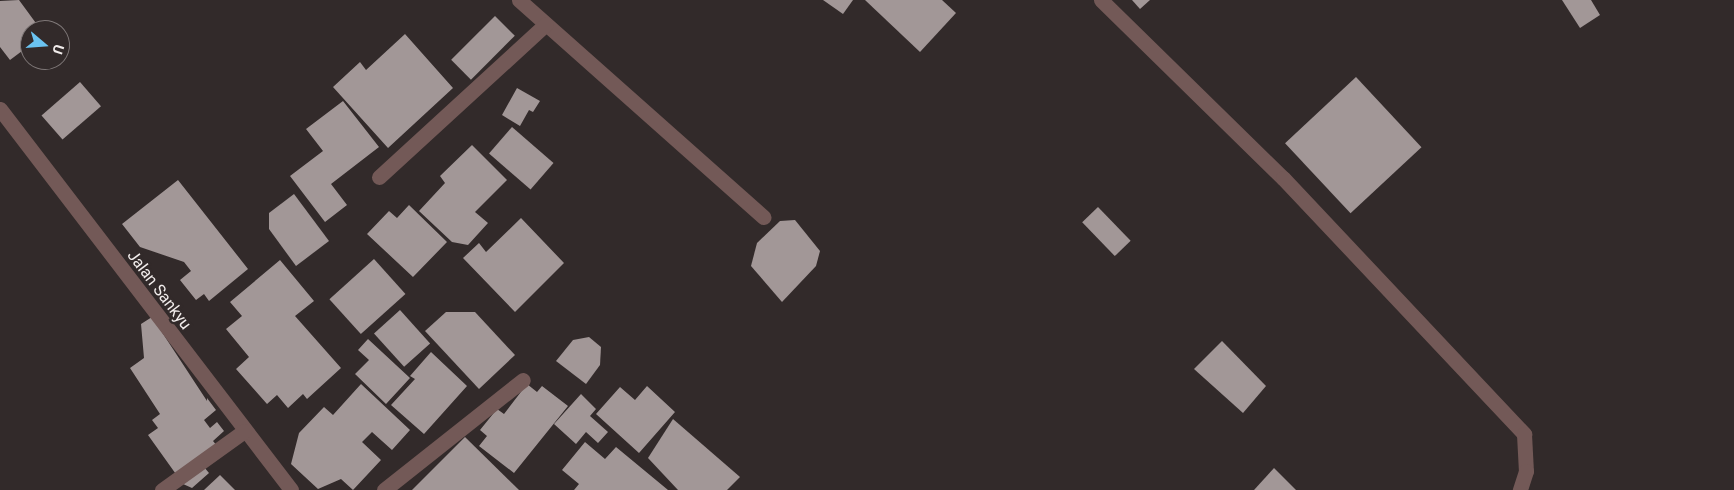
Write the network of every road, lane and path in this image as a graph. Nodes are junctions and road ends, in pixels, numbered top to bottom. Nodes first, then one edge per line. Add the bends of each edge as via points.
1 (519, 0) edge
2 (1101, 0) edge
3 (546, 24) junction
4 (0, 109) edge
5 (380, 177) dead end
6 (763, 217) dead end
7 (523, 380) dead end
8 (244, 431) junction
9 (162, 490) edge
10 (291, 490) edge
11 (384, 490) edge
12 (1520, 490) edge

1 - 3 street
2 - 12 street via 1283,178 1524,434 1526,471
3 - 5 street
3 - 6 street
4 - 8 street, Jalan Sankyu
7 - 11 street
8 - 9 street
8 - 10 street, Jalan Sankyu

